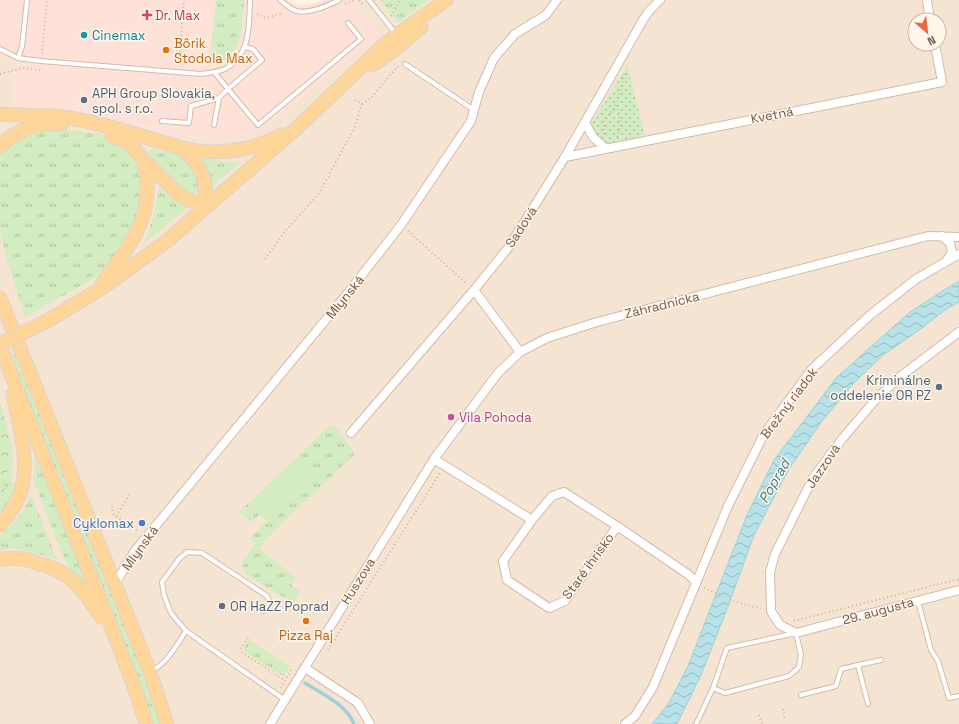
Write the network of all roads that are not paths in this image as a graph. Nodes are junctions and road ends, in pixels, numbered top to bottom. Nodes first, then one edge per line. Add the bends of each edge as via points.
1 (27, 0) edge
2 (250, 0) edge
3 (280, 0) edge
4 (340, 0) edge
5 (369, 0) edge
6 (446, 0) edge
7 (452, 0) edge
8 (557, 0) edge
9 (660, 0) edge
10 (927, 0) edge
11 (929, 12) edge
12 (348, 23) dead end
13 (397, 35) junction
14 (245, 47) junction
15 (0, 50) edge
16 (936, 52) edge
17 (18, 58) junction
18 (405, 64) road end
19 (214, 72) junction
20 (340, 88) junction
21 (228, 89) junction
22 (219, 98) junction
23 (474, 111) junction
24 (0, 114) edge
25 (162, 121) dead end
26 (585, 123) junction
27 (214, 125) dead end
28 (298, 127) junction
29 (0, 146) edge
30 (610, 147) junction
31 (182, 148) junction
32 (565, 157) junction
33 (142, 159) junction
34 (207, 206) junction
35 (942, 236) junction
36 (959, 237) edge
37 (959, 254) edge
38 (946, 261) junction
39 (474, 290) junction
40 (97, 291) junction
41 (0, 298) edge
42 (959, 332) edge
43 (0, 345) edge
44 (520, 352) junction
45 (8, 365) junction
46 (351, 433) dead end
47 (434, 459) junction
48 (532, 520) junction
49 (0, 525) edge
50 (617, 526) junction
51 (0, 559) edge
52 (696, 582) junction
53 (114, 586) junction
54 (959, 590) edge
55 (918, 601) junction
56 (264, 612) dead end
57 (186, 631) junction
58 (796, 633) junction
59 (117, 642) junction
60 (881, 660) dead end
61 (858, 665) junction
62 (304, 668) junction
63 (150, 672) junction
64 (713, 688) junction
65 (801, 695) dead end
66 (959, 696) edge
67 (284, 700) junction
68 (868, 704) dead end
69 (146, 724) edge
70 (167, 724) edge
71 (270, 724) edge
72 (370, 724) edge
73 (625, 724) edge
74 (696, 724) edge

1 - 17 lane via 22,47
2 - 14 lane via 248,39
3 - 4 lane via 296,11 312,10
5 - 13 lane
6 - 13 main road
7 - 20 main road via 394,50
8 - 23 street, Mlynská via 546,16 515,34 494,58 479,92
9 - 26 street, Sadová via 643,20
10 - 11 street
12 - 21 lane via 361,39 258,125
13 - 20 main road
14 - 19 lane via 241,55 226,68
14 - 21 lane via 253,50 262,60
15 - 17 lane
16 - 30 street, Kvetná via 942,82
17 - 19 lane via 201,74
18 - 23 lane
19 - 21 lane
20 - 28 main road
21 - 22 lane
22 - 25 lane via 191,106 189,123
22 - 27 lane
23 - 53 street, Mlynská via 461,137 401,225 348,294 129,559
24 - 31 main road via 39,114 70,118
26 - 30 street via 592,137
26 - 32 street, Sadová
28 - 31 main road via 272,141 248,148 226,151
28 - 34 main road
29 - 33 main road via 22,130 52,123 93,128 129,143
30 - 32 street, Kvetná
31 - 34 main road via 198,164 203,174
32 - 39 street, Sadová via 508,248
33 - 34 main road via 176,192
33 - 40 main road via 148,184 141,222 134,239
34 - 40 main road via 150,254
35 - 36 street, Záhradnícka
35 - 38 street via 950,243 952,252
35 - 44 street, Záhradnícka via 928,236 597,322 547,338
37 - 38 street, Brežný riadok
38 - 52 street, Brežný riadok via 916,279 869,316 812,369 764,434 728,506
39 - 44 street
39 - 46 street, Sadová
40 - 43 main road, bridge
41 - 53 main road
42 - 58 street, Jazzová via 901,376 877,398 813,478 775,554 770,572 770,611 780,625
43 - 45 main road
44 - 47 street, Záhradnícka via 498,372
45 - 49 main road via 24,463 20,492 13,508
45 - 59 main road
47 - 48 street
47 - 62 street, Huszova
48 - 50 street, Staré ihrisko via 552,496 564,492
48 - 50 street, Staré ihrisko via 503,561 507,580 549,608 565,601
50 - 52 street
51 - 59 main road via 22,559 62,571 77,583 91,601
52 - 73 street, Brežný riadok via 653,687 635,716
53 - 63 main road
54 - 55 street, 29. augusta
55 - 58 street, 29. augusta
55 - 66 lane via 931,650 938,661 949,698
56 - 57 lane via 270,603 267,596 202,553 187,552 162,582 171,614
57 - 63 lane via 170,655
57 - 67 lane
58 - 64 lane, 29. augusta via 727,648
58 - 64 lane via 801,655 799,667 789,676 725,693
59 - 69 main road
60 - 61 lane
61 - 65 lane via 841,669 836,686
61 - 68 lane
62 - 67 street, Huszova
62 - 72 street via 358,703
63 - 70 main road
64 - 74 lane, 29. augusta
67 - 71 street, Huszova

